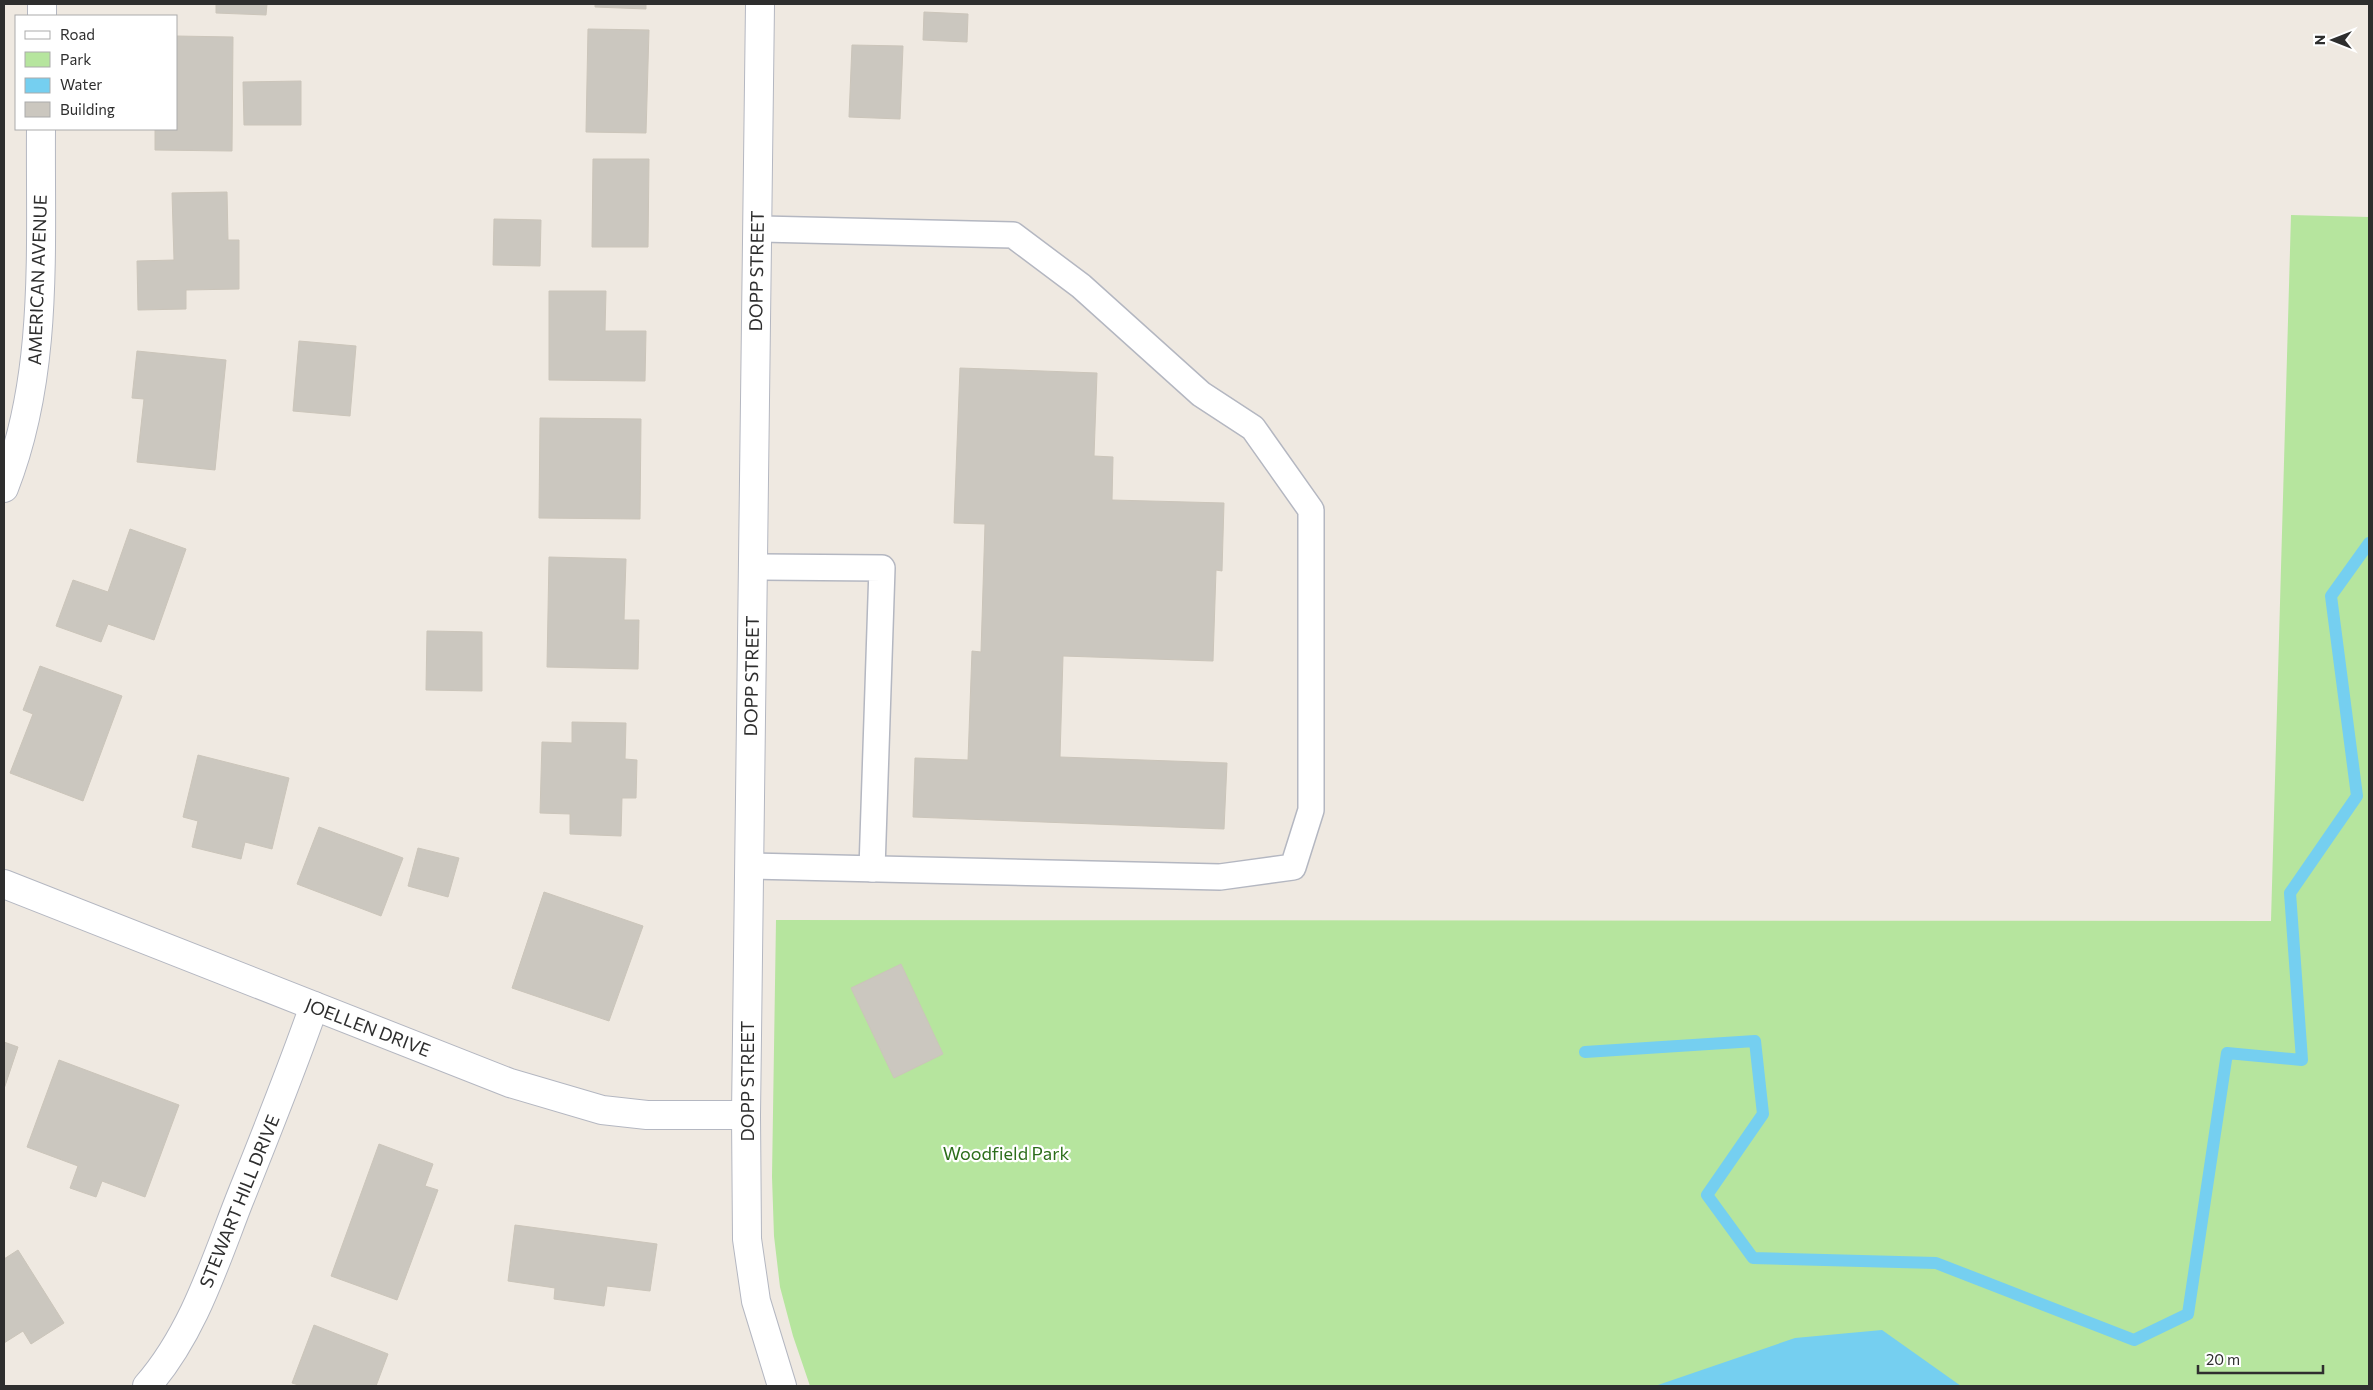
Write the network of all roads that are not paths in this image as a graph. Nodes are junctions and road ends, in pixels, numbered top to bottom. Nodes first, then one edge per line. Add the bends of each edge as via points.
1 (760, 4) edge
2 (41, 130) edge
3 (757, 229) junction
4 (4, 488) edge
5 (753, 567) junction
6 (749, 866) junction
7 (872, 869) junction
8 (4, 884) edge
9 (314, 1006) junction
10 (746, 1115) junction
11 (146, 1386) edge
12 (782, 1386) edge

1 - 3 street, DOPP STREET
2 - 4 street, AMERICAN AVENUE via 39,309 31,395
3 - 5 street, DOPP STREET
3 - 7 lane via 1013,235 1081,286 1202,394 1253,428 1311,510 1311,810 1293,868 1220,877
5 - 6 street, DOPP STREET
5 - 7 lane via 882,568
6 - 7 lane
6 - 10 street, DOPP STREET
8 - 9 street, JOELLEN DRIVE
9 - 10 street, JOELLEN DRIVE via 510,1083 602,1110 647,1115
9 - 11 street, STEWART HILL DRIVE via 193,1318 161,1370
10 - 12 street, DOPP STREET via 746,1239 756,1300

